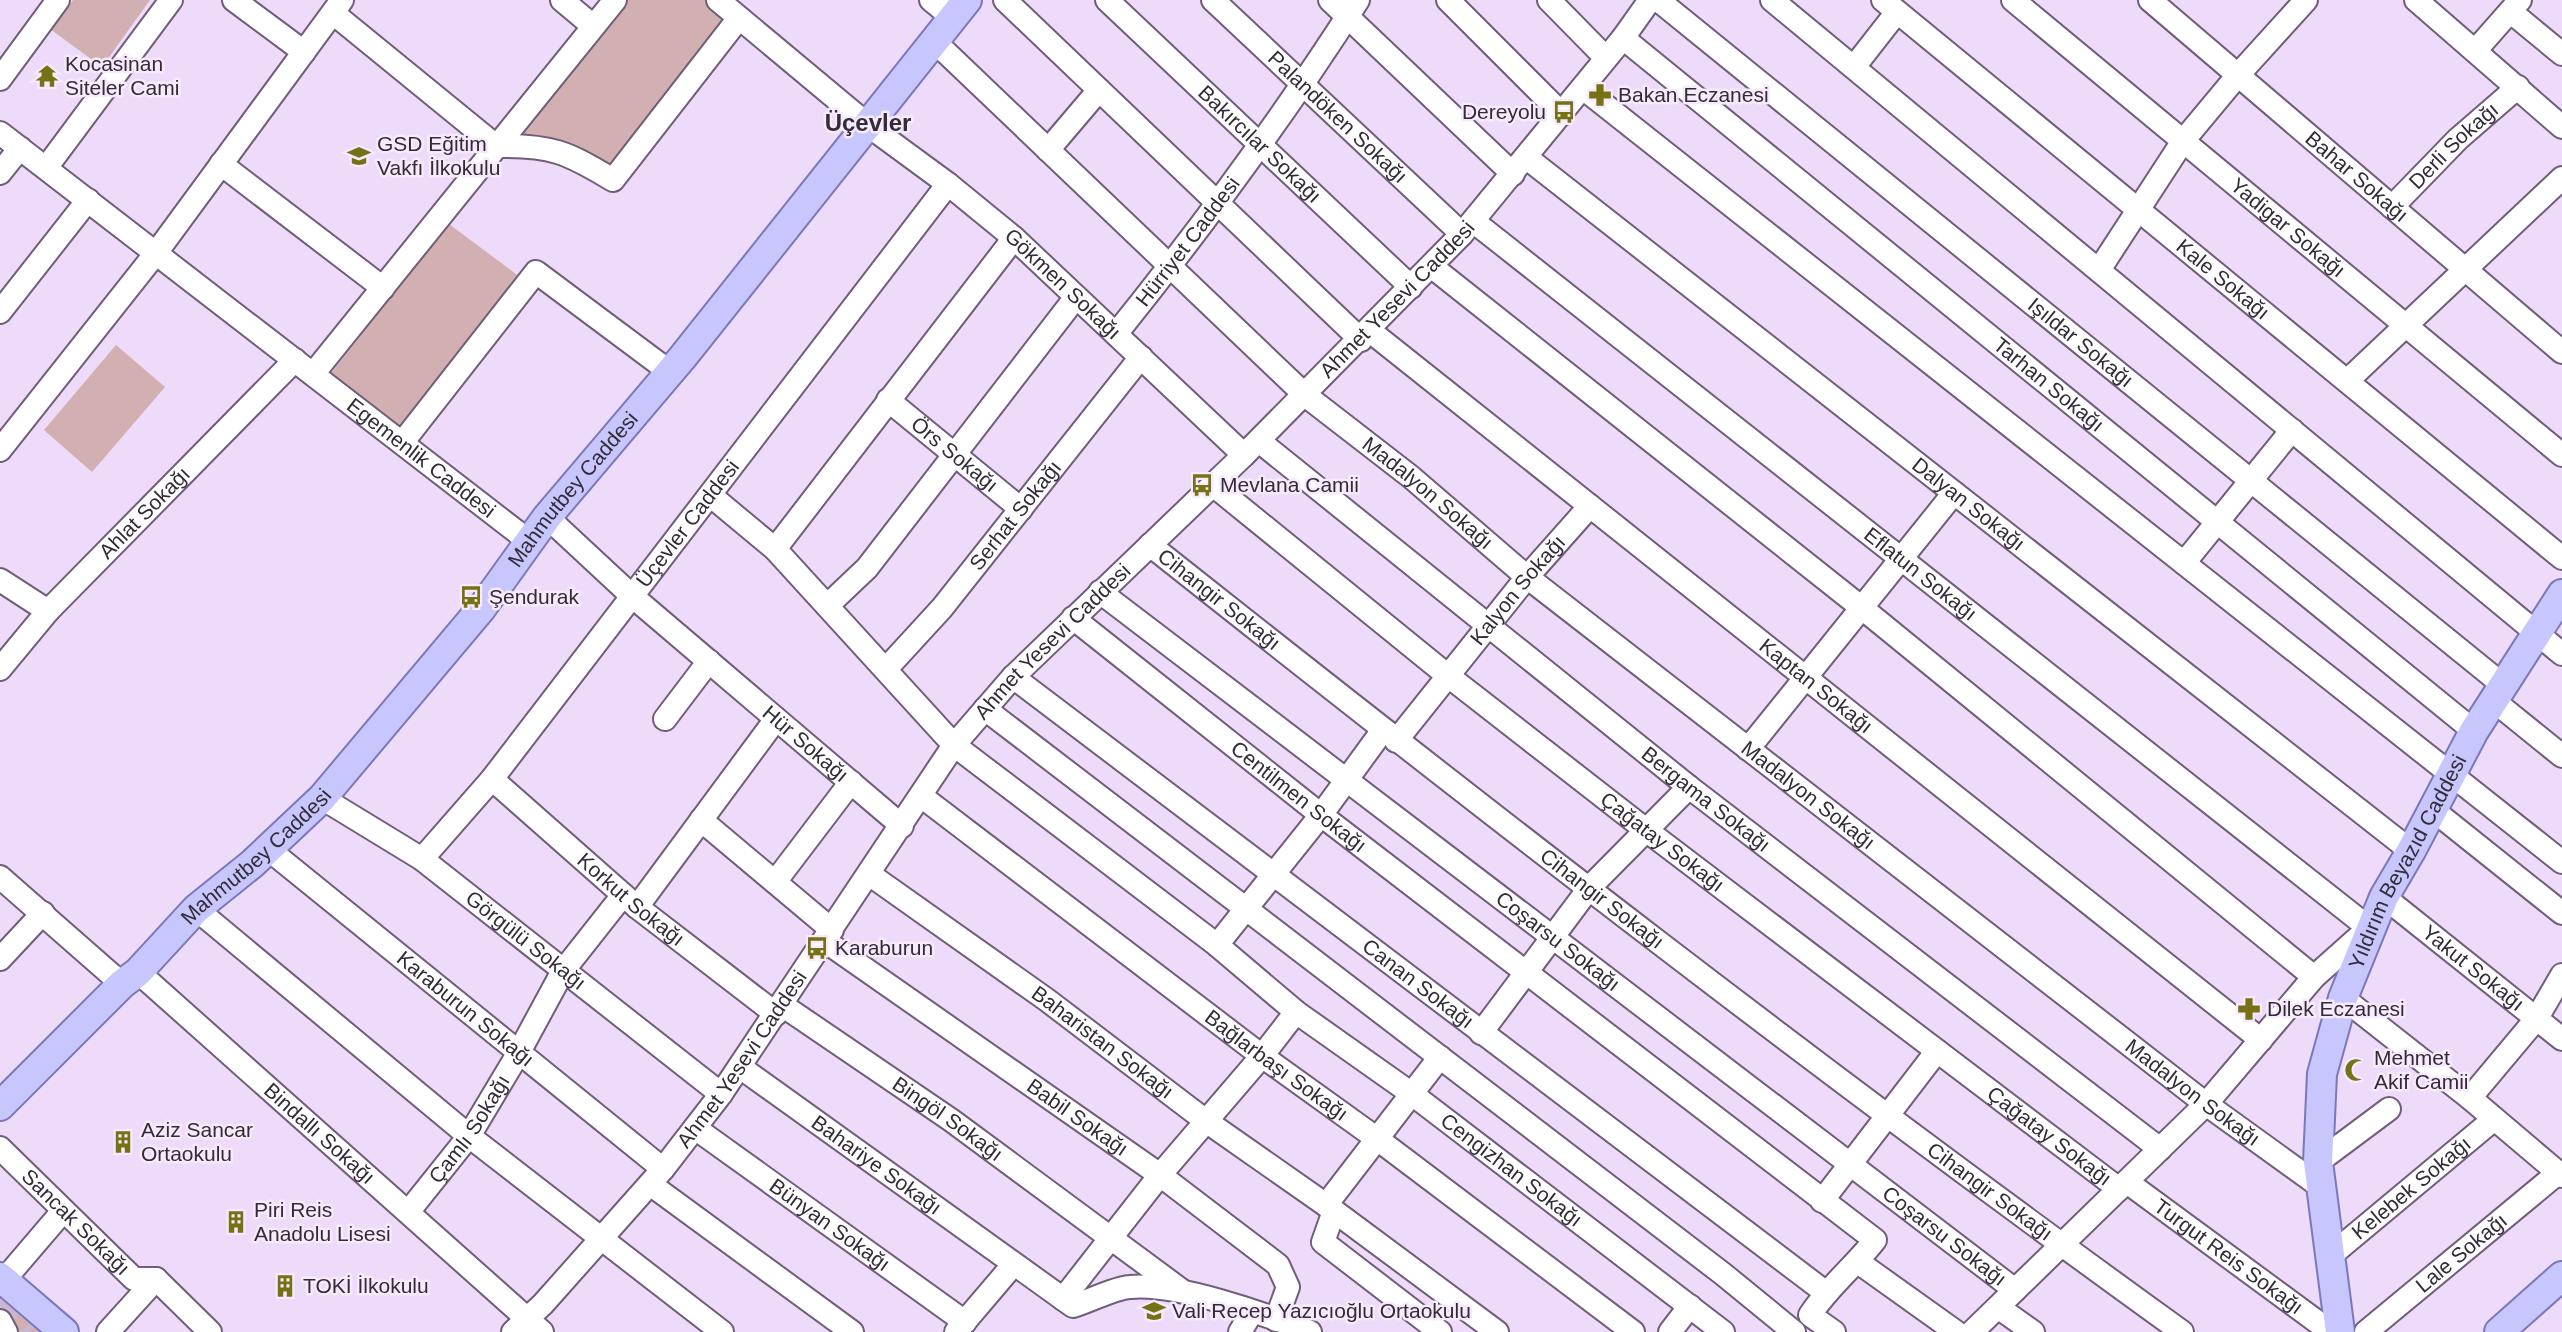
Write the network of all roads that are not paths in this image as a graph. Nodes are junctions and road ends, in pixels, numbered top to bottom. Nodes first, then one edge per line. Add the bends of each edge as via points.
1 (58, 0) edge
2 (171, 0) edge
3 (234, 0) edge
4 (562, 0) edge
5 (615, 0) edge
6 (718, 0) edge
7 (931, 0) edge
8 (1005, 0) edge
9 (1107, 0) edge
10 (1213, 0) edge
11 (1330, 0) edge
12 (1448, 0) edge
13 (1549, 0) edge
14 (1650, 0) edge
15 (1658, 0) edge
16 (1772, 0) edge
17 (2013, 0) edge
18 (2150, 0) edge
19 (2306, 0) edge
20 (2416, 0) edge
21 (1890, 6) edge
22 (2516, 6) edge
23 (338, 7) edge
24 (960, 9) edge
25 (1352, 9) edge
26 (739, 18) junction
27 (594, 26) junction
28 (1623, 38) junction
29 (934, 41) junction
30 (2475, 51) junction
31 (304, 52) junction
32 (2562, 54) edge
33 (1606, 58) junction
34 (1854, 67) junction
35 (2238, 75) junction
36 (0, 79) edge
37 (1302, 84) junction
38 (2518, 87) junction
39 (1583, 88) junction
40 (1099, 90) junction
41 (1562, 114) junction
42 (869, 126) junction
43 (2562, 127) edge
44 (0, 132) edge
45 (2183, 141) junction
46 (1260, 145) junction
47 (496, 146) junction
48 (20, 148) junction
49 (1048, 150) junction
50 (221, 164) junction
51 (1520, 166) junction
52 (46, 168) junction
53 (0, 173) edge
54 (2562, 178) edge
55 (948, 184) junction
56 (88, 200) junction
57 (1218, 203) junction
58 (2392, 207) junction
59 (2139, 211) junction
60 (1467, 228) junction
61 (1014, 238) junction
62 (156, 253) junction
63 (1170, 266) junction
64 (1431, 266) junction
65 (2098, 270) junction
66 (2465, 270) junction
67 (1411, 287) junction
68 (382, 288) junction
69 (1076, 297) junction
70 (0, 312) edge
71 (2406, 325) junction
72 (1116, 334) junction
73 (1365, 335) junction
74 (2562, 352) edge
75 (1141, 357) junction
76 (295, 360) junction
77 (670, 372) junction
78 (313, 374) junction
79 (2347, 381) junction
80 (1305, 395) junction
81 (888, 400) junction
82 (2292, 430) junction
83 (402, 443) junction
84 (1252, 448) junction
85 (0, 450) edge
86 (955, 454) junction
87 (2562, 455) edge
88 (2253, 480) junction
89 (1214, 485) junction
90 (1954, 493) junction
91 (710, 495) junction
92 (1590, 506) junction
93 (1021, 508) junction
94 (547, 517) junction
95 (2219, 523) junction
96 (530, 542) junction
97 (1150, 545) junction
98 (775, 549) junction
99 (2562, 558) edge
100 (1900, 560) junction
101 (2184, 563) junction
102 (1527, 577) junction
103 (0, 580) edge
104 (1100, 592) junction
105 (2562, 594) edge
106 (632, 596) junction
107 (828, 605) junction
108 (1862, 608) junction
109 (48, 611) junction
110 (1073, 618) junction
111 (1487, 626) junction
112 (2536, 632) junction
113 (2562, 654) edge
114 (709, 662) junction
115 (0, 669) edge
116 (886, 669) junction
117 (1448, 675) junction
118 (1013, 677) junction
119 (1806, 677) junction
120 (2499, 693) junction
121 (986, 709) junction
122 (665, 719) dead end
123 (776, 719) junction
124 (2474, 731) junction
125 (1389, 735) junction
126 (954, 745) junction
127 (1748, 749) junction
128 (2562, 756) edge
129 (2451, 774) junction
130 (492, 779) junction
131 (1346, 782) junction
132 (851, 783) junction
133 (1689, 787) junction
134 (921, 796) junction
135 (322, 798) junction
136 (2433, 810) junction
137 (1321, 815) junction
138 (701, 820) junction
139 (902, 826) junction
140 (1646, 830) junction
141 (268, 849) junction
142 (2411, 851) junction
143 (422, 859) junction
144 (2562, 862) edge
145 (870, 874) junction
146 (1274, 875) junction
147 (0, 877) edge
148 (775, 882) junction
149 (1590, 887) junction
150 (2384, 897) junction
151 (630, 901) junction
152 (196, 909) junction
153 (1246, 909) junction
154 (43, 913) junction
155 (2562, 913) edge
156 (2369, 928) junction
157 (829, 935) junction
158 (1552, 937) junction
159 (1216, 945) junction
160 (0, 959) edge
161 (563, 971) junction
162 (1527, 971) junction
163 (2562, 975) edge
164 (2314, 977) junction
165 (130, 978) junction
166 (2343, 998) junction
167 (779, 1009) junction
168 (1296, 1012) junction
169 (2536, 1018) junction
170 (1481, 1033) junction
171 (2562, 1039) edge
172 (2261, 1040) junction
173 (1937, 1051) junction
174 (518, 1054) junction
175 (1262, 1056) junction
176 (1440, 1057) junction
177 (740, 1067) junction
178 (721, 1094) junction
179 (1412, 1094) junction
180 (2470, 1098) junction
181 (2206, 1104) junction
182 (0, 1106) edge
183 (2389, 1109) dead end
184 (1888, 1115) junction
185 (2493, 1120) junction
186 (1206, 1121) junction
187 (695, 1128) junction
188 (469, 1136) junction
189 (1376, 1138) junction
190 (0, 1148) edge
191 (2160, 1149) junction
192 (1851, 1164) junction
193 (2320, 1175) junction
194 (2560, 1175) edge
195 (1160, 1176) junction
196 (656, 1177) junction
197 (2123, 1185) junction
198 (1822, 1201) junction
199 (1330, 1208) junction
200 (63, 1211) junction
201 (409, 1211) junction
202 (1111, 1238) junction
203 (602, 1239) junction
204 (2062, 1245) junction
205 (2330, 1256) junction
206 (1858, 1262) junction
207 (1013, 1265) junction
208 (2562, 1276) edge
209 (2, 1279) edge
210 (156, 1279) junction
211 (2015, 1290) junction
212 (1825, 1292) junction
213 (1186, 1294) junction
214 (1063, 1299) junction
215 (1690, 1306) junction
216 (1998, 1307) junction
217 (1252, 1312) junction
218 (1276, 1320) junction
219 (0, 1321) edge
220 (1801, 1326) edge
221 (961, 1327) edge
222 (527, 1328) edge
223 (2502, 1331) edge
224 (6, 1332) edge
225 (64, 1332) edge
226 (108, 1332) edge
227 (210, 1332) edge
228 (722, 1332) edge
229 (852, 1332) edge
230 (1240, 1332) edge
231 (1310, 1332) edge
232 (1440, 1332) edge
233 (1497, 1332) edge
234 (1633, 1332) edge
235 (1671, 1332) edge
236 (1723, 1332) edge
237 (1834, 1332) edge
238 (1956, 1332) edge
239 (1972, 1332) edge
240 (2033, 1332) edge
241 (2182, 1332) edge
242 (2331, 1332) edge
243 (2340, 1332) edge
244 (2366, 1332) edge

1 - 36 street
2 - 52 street
3 - 31 street
4 - 27 street
5 - 27 street
6 - 26 street, Gökmen Sokağı
7 - 24 street
8 - 40 street, Kaptan Sokağı
9 - 46 street, Bakırcılar Sokağı
10 - 37 street, Palandöken Sokağı
11 - 25 street, Dalyan Sokağı
12 - 41 street
13 - 33 street
14 - 28 street, Ahmet Yesevi Caddesi
15 - 88 street, Işıldar Sokağı
16 - 34 street
17 - 45 street, Yadigar Sokağı
18 - 35 street, Bahar Sokağı
19 - 35 street
20 - 30 street
21 - 34 street
21 - 59 street, Kale Sokağı
22 - 30 street
22 - 32 street
23 - 31 street
23 - 47 street
24 - 29 main road, Mahmutbey Caddesi
25 - 37 street, Hürriyet Caddesi
25 - 51 street, Dalyan Sokağı
26 - 42 street, Gökmen Sokağı
26 - 47 street via 614,180 574,156 534,145
27 - 47 street
28 - 33 street, Ahmet Yesevi Caddesi
28 - 95 street, Tarhan Sokağı
29 - 42 main road, Mahmutbey Caddesi
29 - 49 street, Madalyon Sokağı
30 - 38 street
31 - 50 street
33 - 39 street, Ahmet Yesevi Caddesi
34 - 65 street
35 - 45 street
35 - 58 street, Bahar Sokağı
37 - 46 street, Hürriyet Caddesi
37 - 60 street, Palandöken Sokağı
38 - 43 street
38 - 58 street, Derli Sokağı via 2458,139
39 - 41 street, Ahmet Yesevi Caddesi
39 - 101 street
40 - 49 street
40 - 57 street, Kaptan Sokağı
41 - 51 street, Ahmet Yesevi Caddesi
42 - 55 street, Gökmen Sokağı
42 - 77 main road, Mahmutbey Caddesi
44 - 48 street, Egemenlik Caddesi
45 - 59 street
45 - 71 street, Yadigar Sokağı
46 - 57 street, Hürriyet Caddesi
46 - 67 street, Bakırcılar Sokağı
47 - 68 street
48 - 52 street, Egemenlik Caddesi
48 - 53 street
49 - 63 street, Madalyon Sokağı
50 - 62 street
50 - 68 street
51 - 60 street, Ahmet Yesevi Caddesi
51 - 90 street, Dalyan Sokağı
52 - 56 street, Egemenlik Caddesi
54 - 66 street
55 - 61 street, Gökmen Sokağı
55 - 91 street, Üçevler Caddesi
56 - 62 street, Egemenlik Caddesi
56 - 70 street
57 - 63 street, Hürriyet Caddesi
57 - 73 street, Kaptan Sokağı
58 - 66 street, Bahar Sokağı
59 - 65 street
59 - 79 street, Kale Sokağı
60 - 64 street, Ahmet Yesevi Caddesi
60 - 100 street, Eflatun Sokağı
61 - 69 street, Gökmen Sokağı
61 - 81 street
62 - 76 street, Egemenlik Caddesi
62 - 85 street
63 - 72 street, Hürriyet Caddesi
63 - 80 street, Madalyon Sokağı
64 - 67 street, Ahmet Yesevi Caddesi
64 - 108 street
65 - 82 street
66 - 71 street
66 - 74 street, Bahar Sokağı
67 - 73 street, Ahmet Yesevi Caddesi
68 - 78 street
69 - 72 street, Gökmen Sokağı
69 - 86 street
71 - 79 street
71 - 87 street, Yadigar Sokağı
72 - 75 street, Gökmen Sokağı
73 - 80 street, Ahmet Yesevi Caddesi
73 - 92 street, Kaptan Sokağı
75 - 84 street, Gökmen Sokağı
75 - 93 street, Serhat Sokağı
76 - 78 street, Egemenlik Caddesi
76 - 109 street, Ahlat Sokağı
77 - 83 street via 536,272
77 - 94 main road, Mahmutbey Caddesi
78 - 83 street, Egemenlik Caddesi
79 - 99 street, Kale Sokağı
80 - 84 street, Ahmet Yesevi Caddesi
80 - 102 street, Madalyon Sokağı via 1411,477
81 - 86 street, Örs Sokağı
81 - 98 street
82 - 88 street
82 - 112 street
83 - 96 street, Egemenlik Caddesi
84 - 89 street, Ahmet Yesevi Caddesi
84 - 111 street, Bergama Sokağı
86 - 93 street, Örs Sokağı
86 - 107 street via 867,568
88 - 95 street
88 - 120 street, Işıldar Sokağı
89 - 97 street, Ahmet Yesevi Caddesi
89 - 117 street, Çağatay Sokağı
90 - 100 street
90 - 142 street, Dalyan Sokağı
91 - 98 street, Cengizhan Sokağı
91 - 106 street, Üçevler Caddesi
92 - 102 street, Kalyon Sokağı
92 - 119 street, Kaptan Sokağı
93 - 116 street, Serhat Sokağı via 942,608
94 - 96 main road, Mahmutbey Caddesi
94 - 106 street, Hür Sokağı
95 - 101 street
95 - 124 street, Tarhan Sokağı
96 - 135 main road, Mahmutbey Caddesi via 481,609
97 - 104 street, Ahmet Yesevi Caddesi
97 - 125 street, Cihangir Sokağı
98 - 107 street, Cengizhan Sokağı
100 - 108 street
100 - 156 street, Eflatun Sokağı
101 - 129 street
102 - 111 street, Kalyon Sokağı
102 - 127 street, Madalyon Sokağı
103 - 109 street
104 - 110 street, Ahmet Yesevi Caddesi
104 - 131 street, Coşarsu Sokağı
105 - 112 main road, Yıldırım Beyazıd Caddesi
106 - 114 street, Hür Sokağı
106 - 130 street, Üçevler Caddesi
107 - 116 street, Cengizhan Sokağı
108 - 119 street
108 - 164 street
109 - 115 street, Ahlat Sokağı
110 - 118 street, Ahmet Yesevi Caddesi
110 - 137 street, Centilmen Sokağı
111 - 117 street, Kalyon Sokağı
111 - 133 street, Bergama Sokağı
112 - 113 street
112 - 120 main road, Yıldırım Beyazıd Caddesi
114 - 122 street
114 - 123 street, Hür Sokağı
116 - 126 street, Cengizhan Sokağı
117 - 125 street, Kalyon Sokağı
117 - 140 street, Çağatay Sokağı
118 - 121 street, Ahmet Yesevi Caddesi
118 - 146 street, Canan Sokağı
119 - 127 street
119 - 172 street, Kaptan Sokağı
120 - 124 main road, Yıldırım Beyazıd Caddesi
120 - 128 street, Işıldar Sokağı
121 - 126 street, Ahmet Yesevi Caddesi
121 - 153 street
123 - 132 street, Hür Sokağı
123 - 138 street, Çamlı Sokağı
124 - 129 main road, Yıldırım Beyazıd Caddesi
125 - 131 street, Kalyon Sokağı
125 - 149 street, Cihangir Sokağı
126 - 134 street, Ahmet Yesevi Caddesi
126 - 159 street, Cengizhan Sokağı
127 - 181 street, Madalyon Sokağı
129 - 136 main road, Yıldırım Beyazıd Caddesi
129 - 144 street
130 - 143 street, Üçevler Caddesi
130 - 151 street, Korkut Sokağı
131 - 137 street, Kalyon Sokağı
131 - 158 street, Coşarsu Sokağı
132 - 139 street, Hür Sokağı
132 - 148 street
133 - 140 street
133 - 191 street, Bergama Sokağı
134 - 139 street, Ahmet Yesevi Caddesi
134 - 175 street, Bağlarbaşı Sokağı
135 - 141 main road, Mahmutbey Caddesi
135 - 143 street, Görgülü Sokağı
136 - 142 main road, Yıldırım Beyazıd Caddesi
136 - 155 street
137 - 146 street, Kalyon Sokağı
137 - 162 street, Centilmen Sokağı
138 - 148 street, Babil Sokağı
138 - 151 street, Çamlı Sokağı
139 - 145 street, Ahmet Yesevi Caddesi
140 - 149 street
140 - 173 street, Çağatay Sokağı
141 - 152 main road, Mahmutbey Caddesi
141 - 174 street, Karaburun Sokağı
142 - 150 main road, Yıldırım Beyazıd Caddesi
143 - 161 street, Görgülü Sokağı
145 - 157 street, Ahmet Yesevi Caddesi
145 - 186 street, Baharistan Sokağı via 1047,1000
146 - 153 street, Kalyon Sokağı
146 - 170 street, Canan Sokağı
147 - 154 street, Bindallı Sokağı
148 - 157 street, Babil Sokağı
149 - 158 street
149 - 184 street, Cihangir Sokağı
150 - 156 main road, Yıldırım Beyazıd Caddesi
150 - 169 street, Yakut Sokağı
151 - 161 street, Çamlı Sokağı
151 - 167 street, Korkut Sokağı
152 - 165 main road, Mahmutbey Caddesi
152 - 188 street
153 - 159 street, Kalyon Sokağı
153 - 176 street
154 - 160 street
154 - 165 street, Bindallı Sokağı
156 - 164 street
156 - 166 main road, Yıldırım Beyazıd Caddesi
157 - 167 street, Ahmet Yesevi Caddesi
157 - 195 street, Babil Sokağı
158 - 162 street
158 - 192 street, Coşarsu Sokağı
159 - 168 street, Cengizhan Sokağı
161 - 174 street, Çamlı Sokağı
161 - 178 street, Görgülü Sokağı
162 - 170 street
162 - 198 street, Centilmen Sokağı
163 - 169 street
164 - 172 street
165 - 182 main road, Mahmutbey Caddesi
165 - 201 street, Bindallı Sokağı
166 - 180 street
166 - 193 main road, Yıldırım Beyazıd Caddesi via 2322,1074
167 - 177 street, Ahmet Yesevi Caddesi
167 - 202 street, Bingöl Sokağı via 951,1120
168 - 175 street
168 - 179 street, Cengizhan Sokağı
169 - 171 street, Yakut Sokağı
169 - 180 street
170 - 212 street, Canan Sokağı
172 - 181 street
173 - 184 street
173 - 197 street, Çağatay Sokağı
174 - 188 street, Çamlı Sokağı
174 - 196 street, Karaburun Sokağı
175 - 186 street
175 - 189 street, Bağlarbaşı Sokağı
176 - 179 street
176 - 220 street
177 - 178 street, Ahmet Yesevi Caddesi
177 - 207 street, Bahariye Sokağı
178 - 187 street, Ahmet Yesevi Caddesi
179 - 189 street
179 - 215 street, Cengizhan Sokağı
180 - 185 street
181 - 191 street
181 - 193 street, Madalyon Sokağı
183 - 193 street
184 - 192 street
184 - 204 street, Cihangir Sokağı
185 - 194 street
185 - 205 street, Kelebek Sokağı
186 - 195 street
186 - 199 street, Baharistan Sokağı
187 - 196 street, Ahmet Yesevi Caddesi
187 - 221 street, Bünyan Sokağı
188 - 201 street, Çamlı Sokağı
188 - 203 street
189 - 199 street
189 - 234 street, Bağlarbaşı Sokağı
190 - 200 street, Sancak Sokağı
191 - 197 street
192 - 198 street
192 - 211 street, Coşarsu Sokağı
193 - 205 main road, Yıldırım Beyazıd Caddesi
194 - 244 street, Lale Sokağı
195 - 202 street
195 - 218 street, Babil Sokağı via 1278,1265 1288,1287
196 - 203 street, Ahmet Yesevi Caddesi
196 - 229 street, Karaburun Sokağı
197 - 204 street
197 - 242 street, Turgut Reis Sokağı
198 - 206 street, Centilmen Sokağı via 1875,1240
199 - 232 street via 1323,1242
199 - 233 street, Baharistan Sokağı
200 - 209 street
200 - 210 street, Sancak Sokağı via 134,1279
201 - 222 street, Bindallı Sokağı
202 - 213 street, Bingöl Sokağı
202 - 214 street
203 - 222 street, Ahmet Yesevi Caddesi
203 - 228 street
204 - 211 street
204 - 241 street, Cihangir Sokağı
205 - 243 main road, Yıldırım Beyazıd Caddesi
206 - 212 street
206 - 238 street
207 - 214 street, Bahariye Sokağı
207 - 221 street
208 - 223 main road
209 - 225 main road
210 - 226 street
210 - 227 street, Sancak Sokağı
211 - 216 street
212 - 220 street
213 - 214 street via 1130,1287 1073,1306
213 - 217 street
215 - 235 street
215 - 236 street, Cengizhan Sokağı
216 - 239 street
216 - 240 street
217 - 218 street
217 - 230 street
218 - 231 street
219 - 224 street
220 - 237 street

